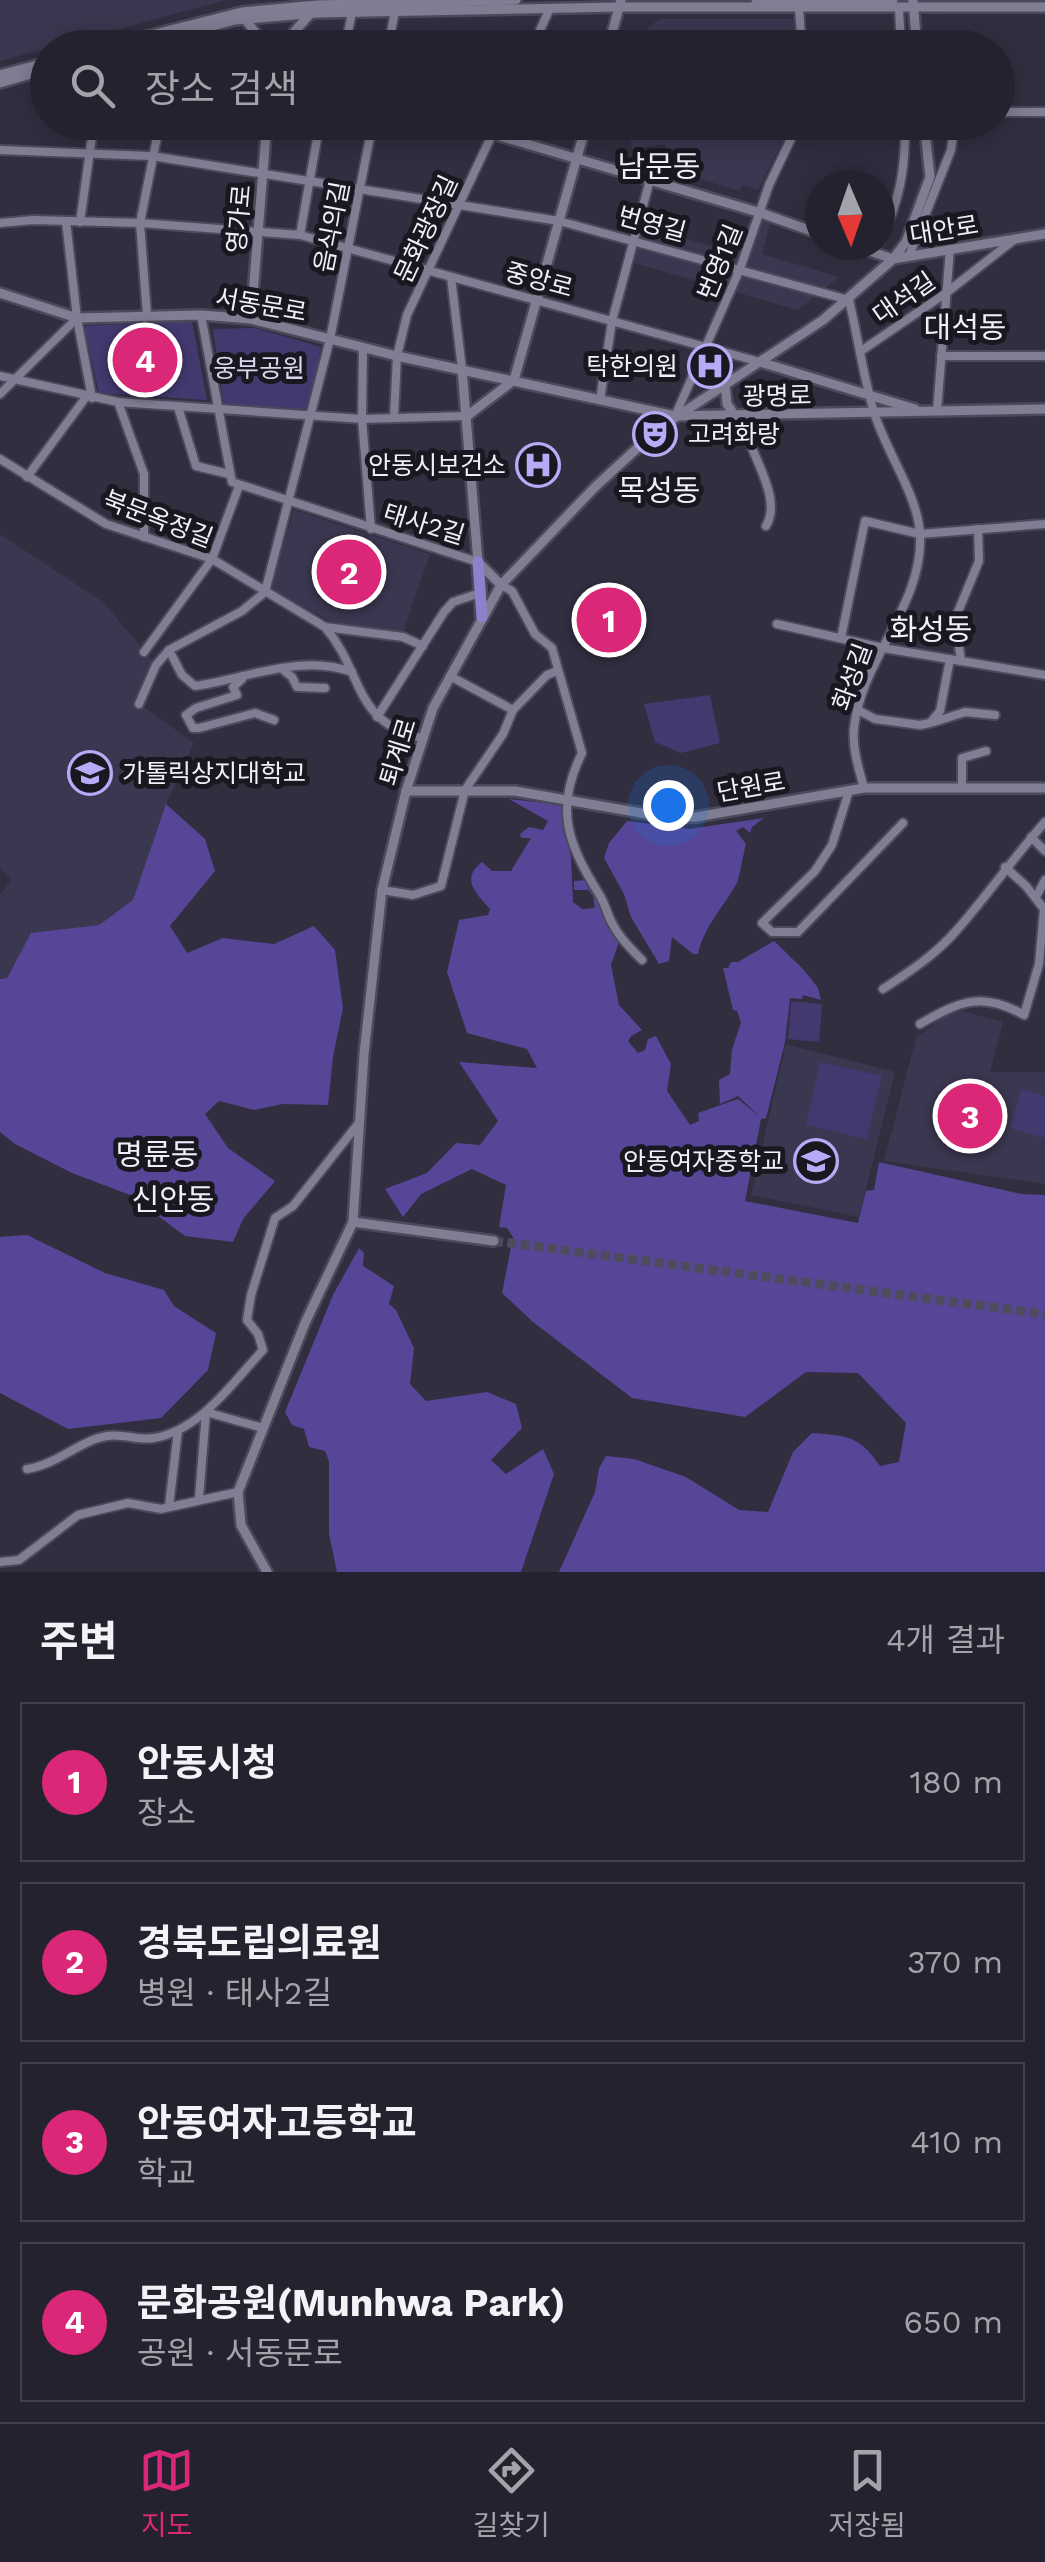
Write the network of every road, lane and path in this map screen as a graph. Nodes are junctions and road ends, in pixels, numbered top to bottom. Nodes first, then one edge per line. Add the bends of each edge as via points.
1 (516, 0) edge
2 (756, 0) edge
3 (620, 4) edge
4 (896, 5) edge
5 (913, 5) edge
6 (550, 8) junction
7 (1045, 8) edge
8 (799, 9) junction
9 (395, 11) junction
10 (352, 12) junction
11 (310, 14) junction
12 (243, 15) junction
13 (177, 30) edge
14 (193, 30) edge
15 (254, 30) edge
16 (296, 30) edge
17 (348, 30) edge
18 (391, 30) edge
19 (540, 30) edge
20 (613, 30) edge
21 (801, 30) edge
22 (899, 30) edge
23 (915, 30) edge
24 (30, 68) edge
25 (30, 73) edge
26 (0, 79) edge
27 (1015, 112) edge
28 (1045, 112) edge
29 (92, 140) edge
30 (156, 140) edge
31 (266, 140) edge
32 (317, 140) edge
33 (369, 140) edge
34 (490, 140) edge
35 (513, 140) edge
36 (582, 140) edge
37 (790, 140) edge
38 (905, 140) edge
39 (926, 140) edge
40 (952, 140) edge
41 (0, 150) edge
42 (91, 153) junction
43 (152, 156) junction
44 (576, 159) junction
45 (263, 172) junction
46 (309, 180) junction
47 (650, 180) junction
48 (360, 188) junction
49 (895, 203) edge
50 (460, 204) junction
51 (761, 213) junction
52 (559, 220) junction
53 (66, 221) junction
54 (80, 222) junction
55 (0, 223) edge
56 (140, 223) junction
57 (805, 229) edge
58 (258, 230) junction
59 (1045, 234) edge
60 (300, 235) junction
61 (633, 238) junction
62 (1016, 238) junction
63 (348, 248) junction
64 (950, 249) junction
65 (909, 256) junction
66 (895, 258) edge
67 (895, 259) edge
68 (893, 260) edge
69 (740, 269) junction
70 (428, 271) junction
71 (451, 276) junction
72 (0, 293) edge
73 (946, 293) junction
74 (537, 300) junction
75 (849, 300) junction
76 (147, 315) junction
77 (200, 315) junction
78 (76, 318) junction
79 (251, 319) junction
80 (612, 321) junction
81 (330, 339) junction
82 (363, 347) junction
83 (707, 347) junction
84 (861, 352) junction
85 (398, 356) junction
86 (941, 356) junction
87 (1045, 356) edge
88 (760, 362) junction
89 (462, 369) junction
90 (0, 376) edge
91 (14, 380) junction
92 (514, 380) junction
93 (725, 384) junction
94 (870, 393) junction
95 (0, 394) edge
96 (89, 398) junction
97 (600, 400) junction
98 (118, 402) junction
99 (178, 407) junction
100 (1045, 409) edge
101 (218, 410) junction
102 (922, 411) junction
103 (936, 412) junction
104 (874, 413) junction
105 (467, 416) junction
106 (675, 416) junction
107 (739, 416) junction
108 (312, 417) junction
109 (362, 418) junction
110 (394, 418) junction
111 (0, 459) edge
112 (229, 474) junction
113 (27, 477) junction
114 (239, 486) junction
115 (289, 502) junction
116 (1044, 524) edge
117 (766, 526) dead end
118 (370, 529) junction
119 (978, 530) junction
120 (920, 534) junction
121 (144, 537) junction
122 (1045, 538) edge
123 (212, 559) junction
124 (478, 562) junction
125 (501, 586) junction
126 (264, 592) junction
127 (480, 592) junction
128 (482, 616) junction
129 (777, 624) dead end
130 (325, 627) junction
131 (841, 638) junction
132 (422, 646) junction
133 (883, 648) junction
134 (169, 650) junction
135 (144, 652) dead end
136 (950, 659) junction
137 (961, 661) junction
138 (281, 668) junction
139 (557, 671) junction
140 (352, 672) junction
141 (450, 676) junction
142 (1045, 676) edge
143 (242, 679) junction
144 (325, 688) dead end
145 (140, 704) dead end
146 (514, 710) junction
147 (858, 710) junction
148 (995, 715) dead end
149 (376, 716) junction
150 (274, 720) dead end
151 (930, 723) junction
152 (422, 738) junction
153 (986, 752) dead end
154 (962, 787) junction
155 (864, 788) junction
156 (1045, 788) edge
157 (465, 790) junction
158 (406, 791) junction
159 (849, 791) junction
160 (566, 798) junction
161 (1045, 822) edge
162 (903, 823) dead end
163 (1031, 837) junction
164 (1045, 851) edge
165 (1005, 867) junction
166 (1045, 880) edge
167 (382, 890) junction
168 (1036, 897) junction
169 (642, 960) dead end
170 (883, 990) dead end
171 (920, 1024) dead end
172 (358, 1124) junction
173 (353, 1222) junction
174 (494, 1241) tunnel mouth
175 (206, 1412) junction
176 (263, 1428) junction
177 (178, 1431) junction
178 (27, 1469) dead end
179 (238, 1492) junction
180 (199, 1498) junction
181 (169, 1506) junction
182 (0, 1562) edge
183 (268, 1572) edge

1 - 12 street
2 - 4 street
3 - 6 street
3 - 8 street
3 - 20 street
4 - 5 street
4 - 8 street
4 - 22 street
5 - 7 street
5 - 23 street
6 - 9 street
6 - 19 street
8 - 21 street
9 - 10 street
9 - 18 street
10 - 11 street
10 - 17 street
11 - 12 street
11 - 16 street
12 - 13 street
12 - 14 street
12 - 15 street
24 - 26 street
25 - 26 street
27 - 28 street
29 - 42 street
30 - 43 street
31 - 45 street, 영가로
32 - 46 street
33 - 48 street, 음식의길
34 - 50 street, 문화광장길
35 - 44 street
36 - 44 street
37 - 51 street, 번영1길
38 - 49 street
39 - 66 street, 퇴계로 via 930,177
40 - 65 street
41 - 42 street, 번영길
42 - 43 street, 번영길
42 - 54 street
43 - 45 street, 번영길
43 - 56 street
44 - 47 street
44 - 52 street
45 - 46 street, 번영길
45 - 58 street, 영가로
46 - 48 street, 번영길
46 - 60 street
47 - 51 street
47 - 61 street
48 - 50 street, 번영길
48 - 63 street, 음식의길
50 - 52 street, 번영길
50 - 70 street, 문화광장길
51 - 57 street
51 - 69 street, 번영1길
52 - 61 street, 번영길
52 - 74 street
53 - 54 street, 중앙로
53 - 55 street, 중앙로
53 - 78 street
54 - 56 street, 중앙로
56 - 58 street, 중앙로
56 - 76 street
58 - 60 street, 중앙로
58 - 79 street, 영가로
59 - 62 street, 대안로
60 - 63 street, 중앙로
61 - 69 street, 번영길
61 - 80 street
62 - 64 street, 대안로
62 - 73 street, 대석길
63 - 70 street, 중앙로
63 - 81 street, 음식의길
64 - 65 street, 대안로
64 - 73 street
65 - 67 street, 대안로
68 - 75 street, 퇴계로
69 - 75 street, 번영길
69 - 83 street, 번영1길
70 - 71 street, 중앙로
70 - 85 street, 문화광장길 via 407,315
71 - 74 street, 중앙로
71 - 89 street
72 - 78 street, 서동문로
73 - 84 street, 대석길
73 - 86 street
74 - 80 street, 중앙로
74 - 92 street
75 - 84 street
75 - 88 street, 퇴계로
76 - 77 street, 서동문로
76 - 78 street, 서동문로
77 - 79 street, 서동문로
77 - 101 street
78 - 91 street
78 - 96 street
79 - 81 street, 서동문로
80 - 83 street, 중앙로
80 - 97 street
81 - 82 street, 서동문로
81 - 108 street, 음식의길
82 - 85 street, 서동문로
82 - 109 street
83 - 88 street, 중앙로
83 - 106 street, 번영1길
84 - 94 street
85 - 89 street, 서동문로
85 - 110 street, 문화광장길
86 - 87 street
86 - 103 street
88 - 93 street, 퇴계로
88 - 94 street, 중앙로
89 - 92 street, 서동문로
89 - 105 street, 태사2길
90 - 91 street
91 - 95 street
91 - 96 street
92 - 97 street, 광명로
92 - 105 street
93 - 106 street, 퇴계로
93 - 107 street via 726,404
94 - 102 street, 중앙로
94 - 104 street
96 - 98 street
96 - 113 street
97 - 106 street, 광명로
98 - 99 street
98 - 121 street via 144,474
99 - 101 street
99 - 112 street via 196,466
100 - 103 street, 광명로
101 - 108 street
101 - 112 street
102 - 103 street, 광명로
102 - 104 street, 광명로
104 - 107 street, 광명로
104 - 120 street
105 - 110 street
105 - 124 street, 태사2길
106 - 107 street, 광명로
106 - 125 street, 퇴계로
107 - 117 street via 771,494
108 - 109 street
108 - 115 street, 음식의길
109 - 110 street
109 - 118 street
111 - 113 street, 북문옥정길
112 - 114 street
113 - 121 street, 북문옥정길 via 106,524
114 - 115 street, 태사2길
114 - 123 street
115 - 118 street, 태사2길
115 - 126 street
116 - 119 street
116 - 122 street
118 - 124 street, 태사2길
119 - 120 street
119 - 137 street via 979,561 956,618
120 - 131 street via 866,521
120 - 133 street, 화성길 via 908,593
121 - 123 street, 북문옥정길
123 - 126 street, 북문옥정길
123 - 135 street
124 - 125 street
124 - 127 main road
125 - 128 street, 퇴계로
125 - 139 street via 512,591 535,634 552,648
126 - 130 street, 북문옥정길
126 - 134 street
127 - 128 main road
127 - 132 street via 453,602
128 - 141 street, 퇴계로
129 - 131 street
130 - 132 street via 403,637
130 - 140 street, 북문옥정길
131 - 133 street
132 - 149 street
133 - 136 street
133 - 147 street, 화성길
134 - 143 street via 195,686
134 - 145 street
136 - 137 street
136 - 151 street via 940,711
137 - 142 street
138 - 140 street
138 - 143 street
138 - 144 street via 297,687
139 - 146 street
139 - 160 street via 582,753
140 - 149 street, 북문옥정길
141 - 146 street
141 - 152 street, 퇴계로
143 - 150 street via 233,687 238,695 196,708 187,722 199,728 255,713
146 - 157 street
147 - 151 street via 876,719
147 - 155 street, 화성길 via 854,738
148 - 151 street via 965,712
149 - 152 street
152 - 158 street, 퇴계로
153 - 154 street via 962,758
154 - 155 street, 단원로
154 - 156 street, 단원로
155 - 159 street, 단원로
157 - 158 street, 단원로
157 - 160 street, 단원로
157 - 167 street via 441,886 412,895
158 - 167 street, 퇴계로
159 - 160 street, 단원로 via 670,818
159 - 162 street via 832,845 762,923 772,932 798,932
160 - 169 street via 575,856 612,925
161 - 163 street
163 - 164 street
163 - 165 street
165 - 168 street
165 - 170 street via 956,932
166 - 168 street
167 - 172 street, 퇴계로
168 - 171 street via 1044,932 1024,1015 978,999
172 - 173 street, 퇴계로
172 - 175 street via 293,1206 275,1218 247,1320 263,1350
173 - 174 street
173 - 176 street, 퇴계로
175 - 176 street
175 - 177 street
175 - 180 street
176 - 179 street, 퇴계로
177 - 178 street via 152,1439 106,1436
177 - 181 street
179 - 180 street
179 - 183 street via 242,1524
180 - 181 street
181 - 182 street via 128,1502 78,1515 19,1560

